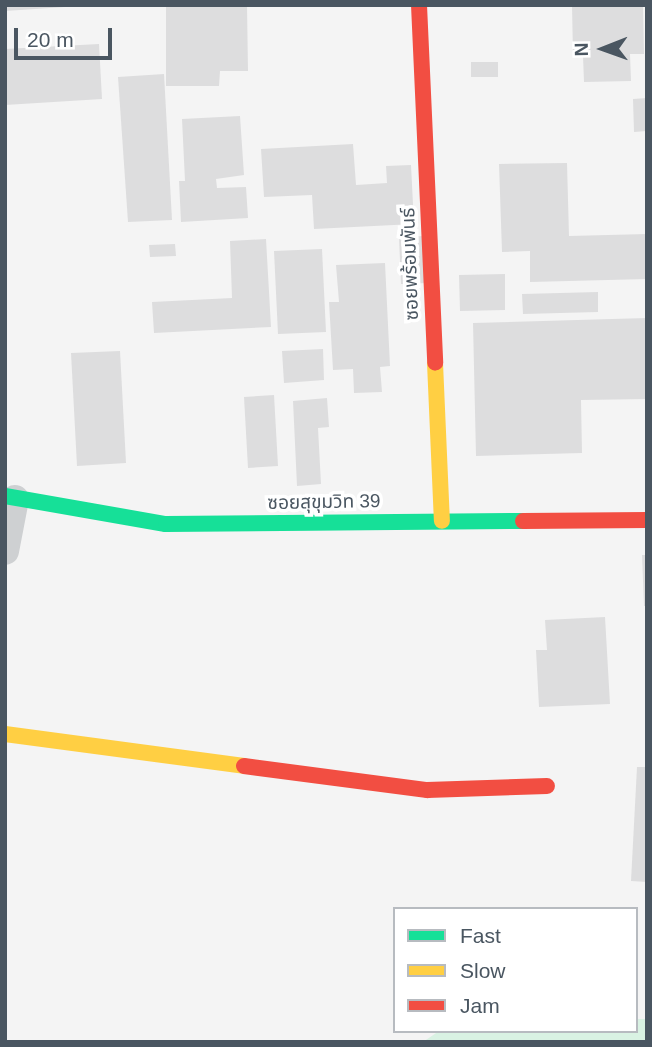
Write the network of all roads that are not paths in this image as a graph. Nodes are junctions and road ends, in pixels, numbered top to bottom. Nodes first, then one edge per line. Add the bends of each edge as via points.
1 (419, 5) edge
2 (10, 497) edge
3 (647, 520) edge
4 (442, 521) junction
5 (5, 551) edge
6 (5, 734) edge
7 (547, 786) dead end

1 - 4 street, ซอยพร้อมพันธ์
2 - 4 street, ซอยสุขุมวิท 39 via 166,524
2 - 5 street
3 - 4 street, ซอยสุขุมวิท 39
6 - 7 street via 427,790

